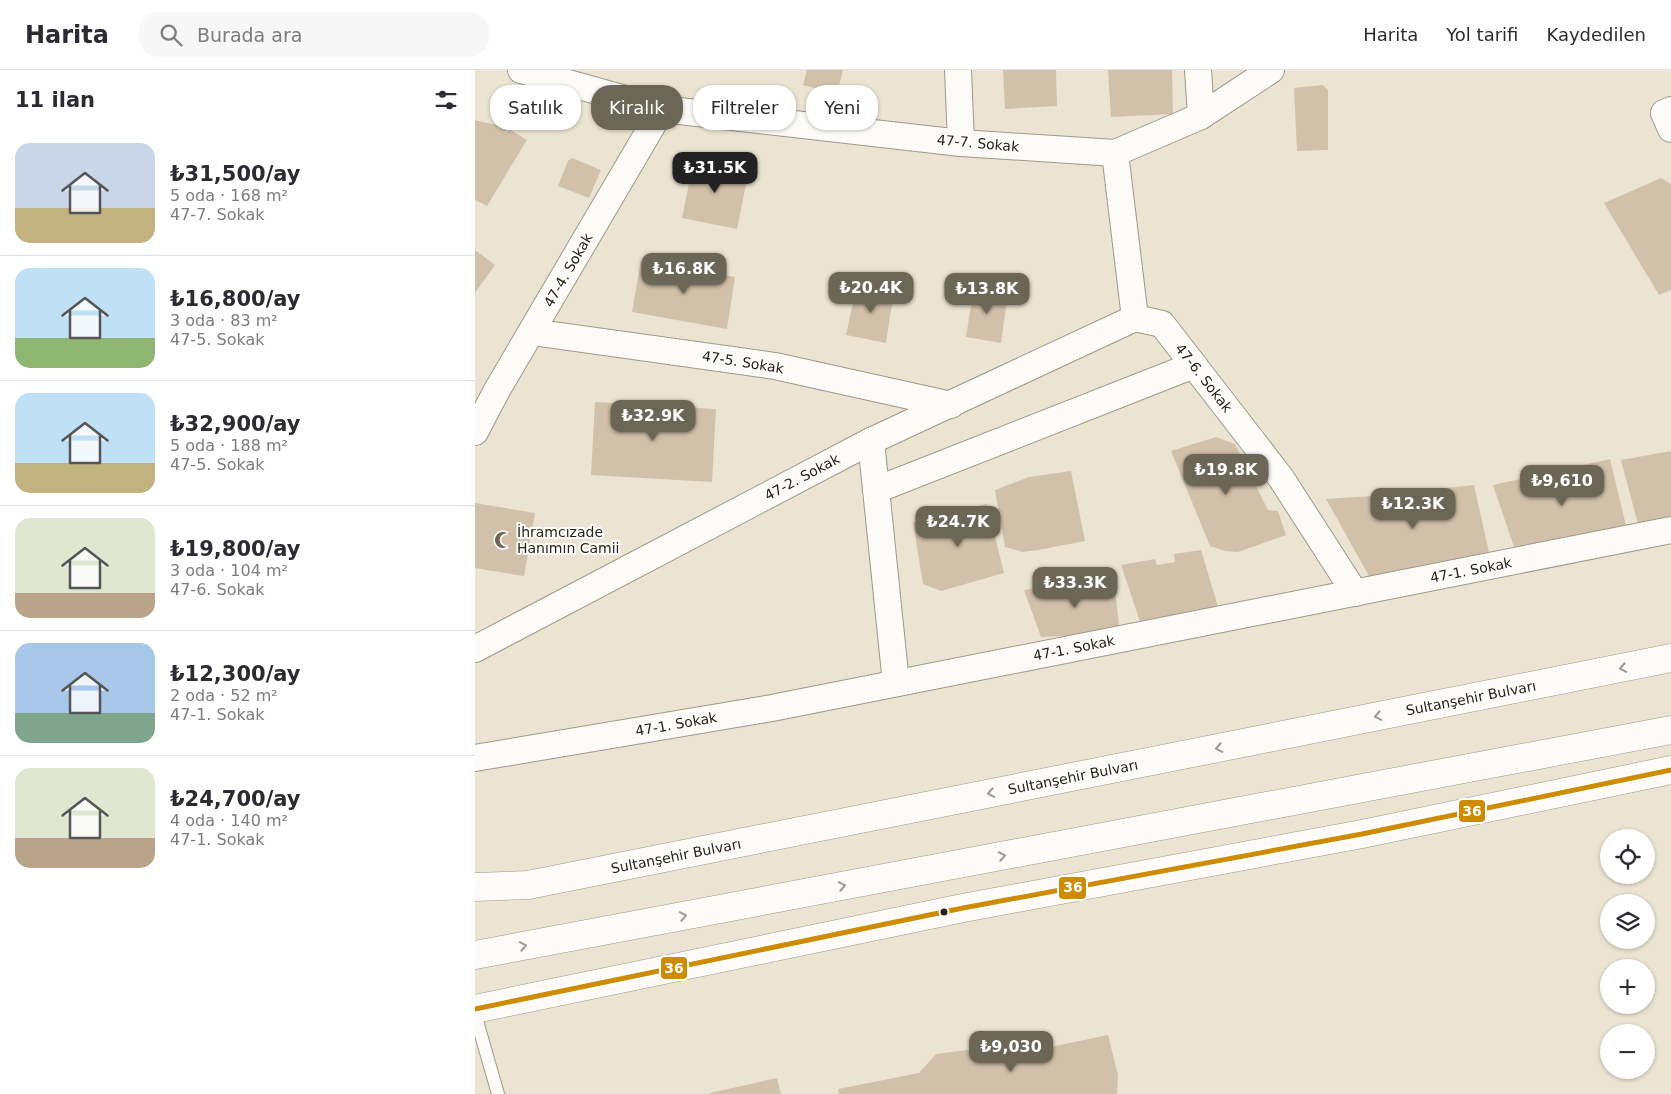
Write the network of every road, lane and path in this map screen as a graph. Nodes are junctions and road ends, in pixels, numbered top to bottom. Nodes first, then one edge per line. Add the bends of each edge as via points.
1 (521, 70) edge
2 (958, 70) edge
3 (1198, 70) edge
4 (1271, 70) edge
5 (591, 89) edge
6 (683, 110) edge
7 (1671, 110) edge
8 (1201, 116) junction
9 (1671, 129) edge
10 (649, 130) edge
11 (961, 143) junction
12 (1115, 152) junction
13 (1135, 318) junction
14 (532, 332) junction
15 (1194, 365) junction
16 (951, 405) junction
17 (475, 432) edge
18 (871, 441) junction
19 (876, 490) junction
20 (1671, 530) edge
21 (1355, 593) junction
22 (475, 649) edge
23 (1671, 658) edge
24 (896, 683) junction
25 (1671, 730) edge
26 (475, 758) edge
27 (1671, 770) edge
28 (475, 887) edge
29 (475, 955) edge
30 (475, 1009) edge
31 (475, 1014) edge
32 (498, 1094) edge

1 - 5 street, 47-7. Sokak
2 - 11 street
3 - 8 street
4 - 8 street, 47-7. Sokak
6 - 11 street, 47-7. Sokak
7 - 9 street via 1663,113
8 - 12 street, 47-7. Sokak
10 - 14 street, 47-4. Sokak
11 - 12 street, 47-7. Sokak
12 - 13 street
13 - 15 street, 47-6. Sokak via 1162,324
13 - 16 street, 47-2. Sokak
14 - 16 street, 47-5. Sokak via 775,366
14 - 17 street, 47-4. Sokak
15 - 19 street
15 - 21 street, 47-6. Sokak via 1281,478
16 - 18 street, 47-2. Sokak
18 - 19 street
18 - 22 street, 47-2. Sokak
19 - 24 street
20 - 21 street, 47-1. Sokak
21 - 24 street, 47-1. Sokak
23 -> 28 main road, Sultanşehir Bulvarı via 528,885
24 - 26 street, 47-1. Sokak via 772,708
29 -> 25 main road
27 - 30 main road via 1362,834 963,908
31 - 32 lane

